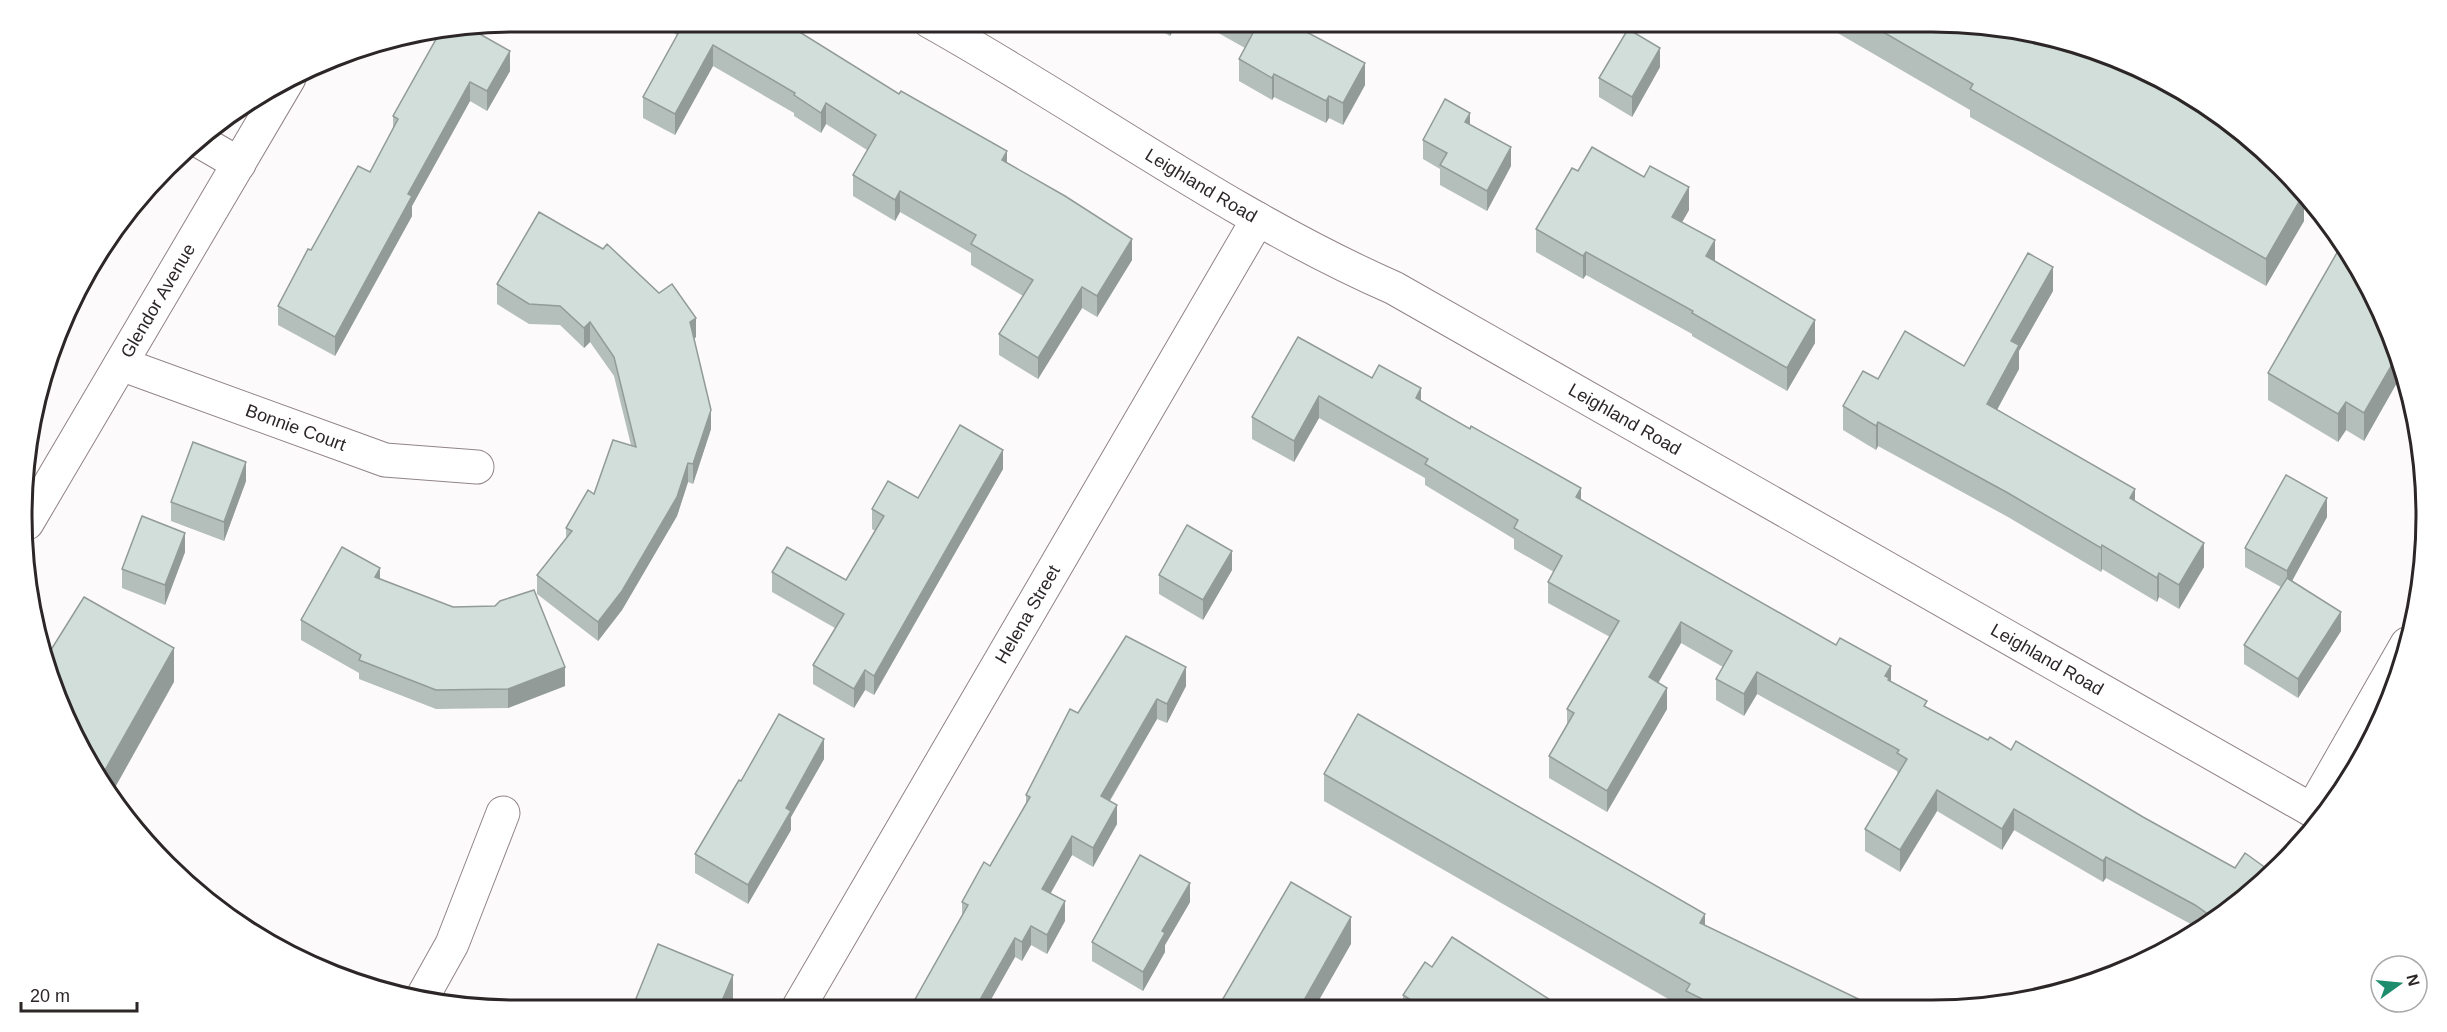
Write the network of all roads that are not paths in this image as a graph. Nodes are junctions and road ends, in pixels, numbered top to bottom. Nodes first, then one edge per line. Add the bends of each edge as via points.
1 (949, 32) edge
2 (281, 92) edge
3 (206, 145) edge
4 (239, 164) junction
5 (1258, 219) junction
6 (121, 364) junction
7 (477, 467) dead end
8 (32, 514) edge
9 (2384, 688) edge
10 (2331, 789) edge
11 (2314, 812) edge
12 (503, 813) dead end
13 (425, 992) edge
14 (803, 1000) edge

1 - 5 street, Leighland Road
2 - 4 street, Glendor Avenue
3 - 4 street
4 - 6 street, Glendor Avenue
5 - 11 street, Leighland Road via 1335,262 1394,288
5 - 14 street, Helena Street
6 - 7 street, Bonnie Court via 385,460
6 - 8 street, Glendor Avenue
9 - 10 street
12 - 13 street via 452,944

